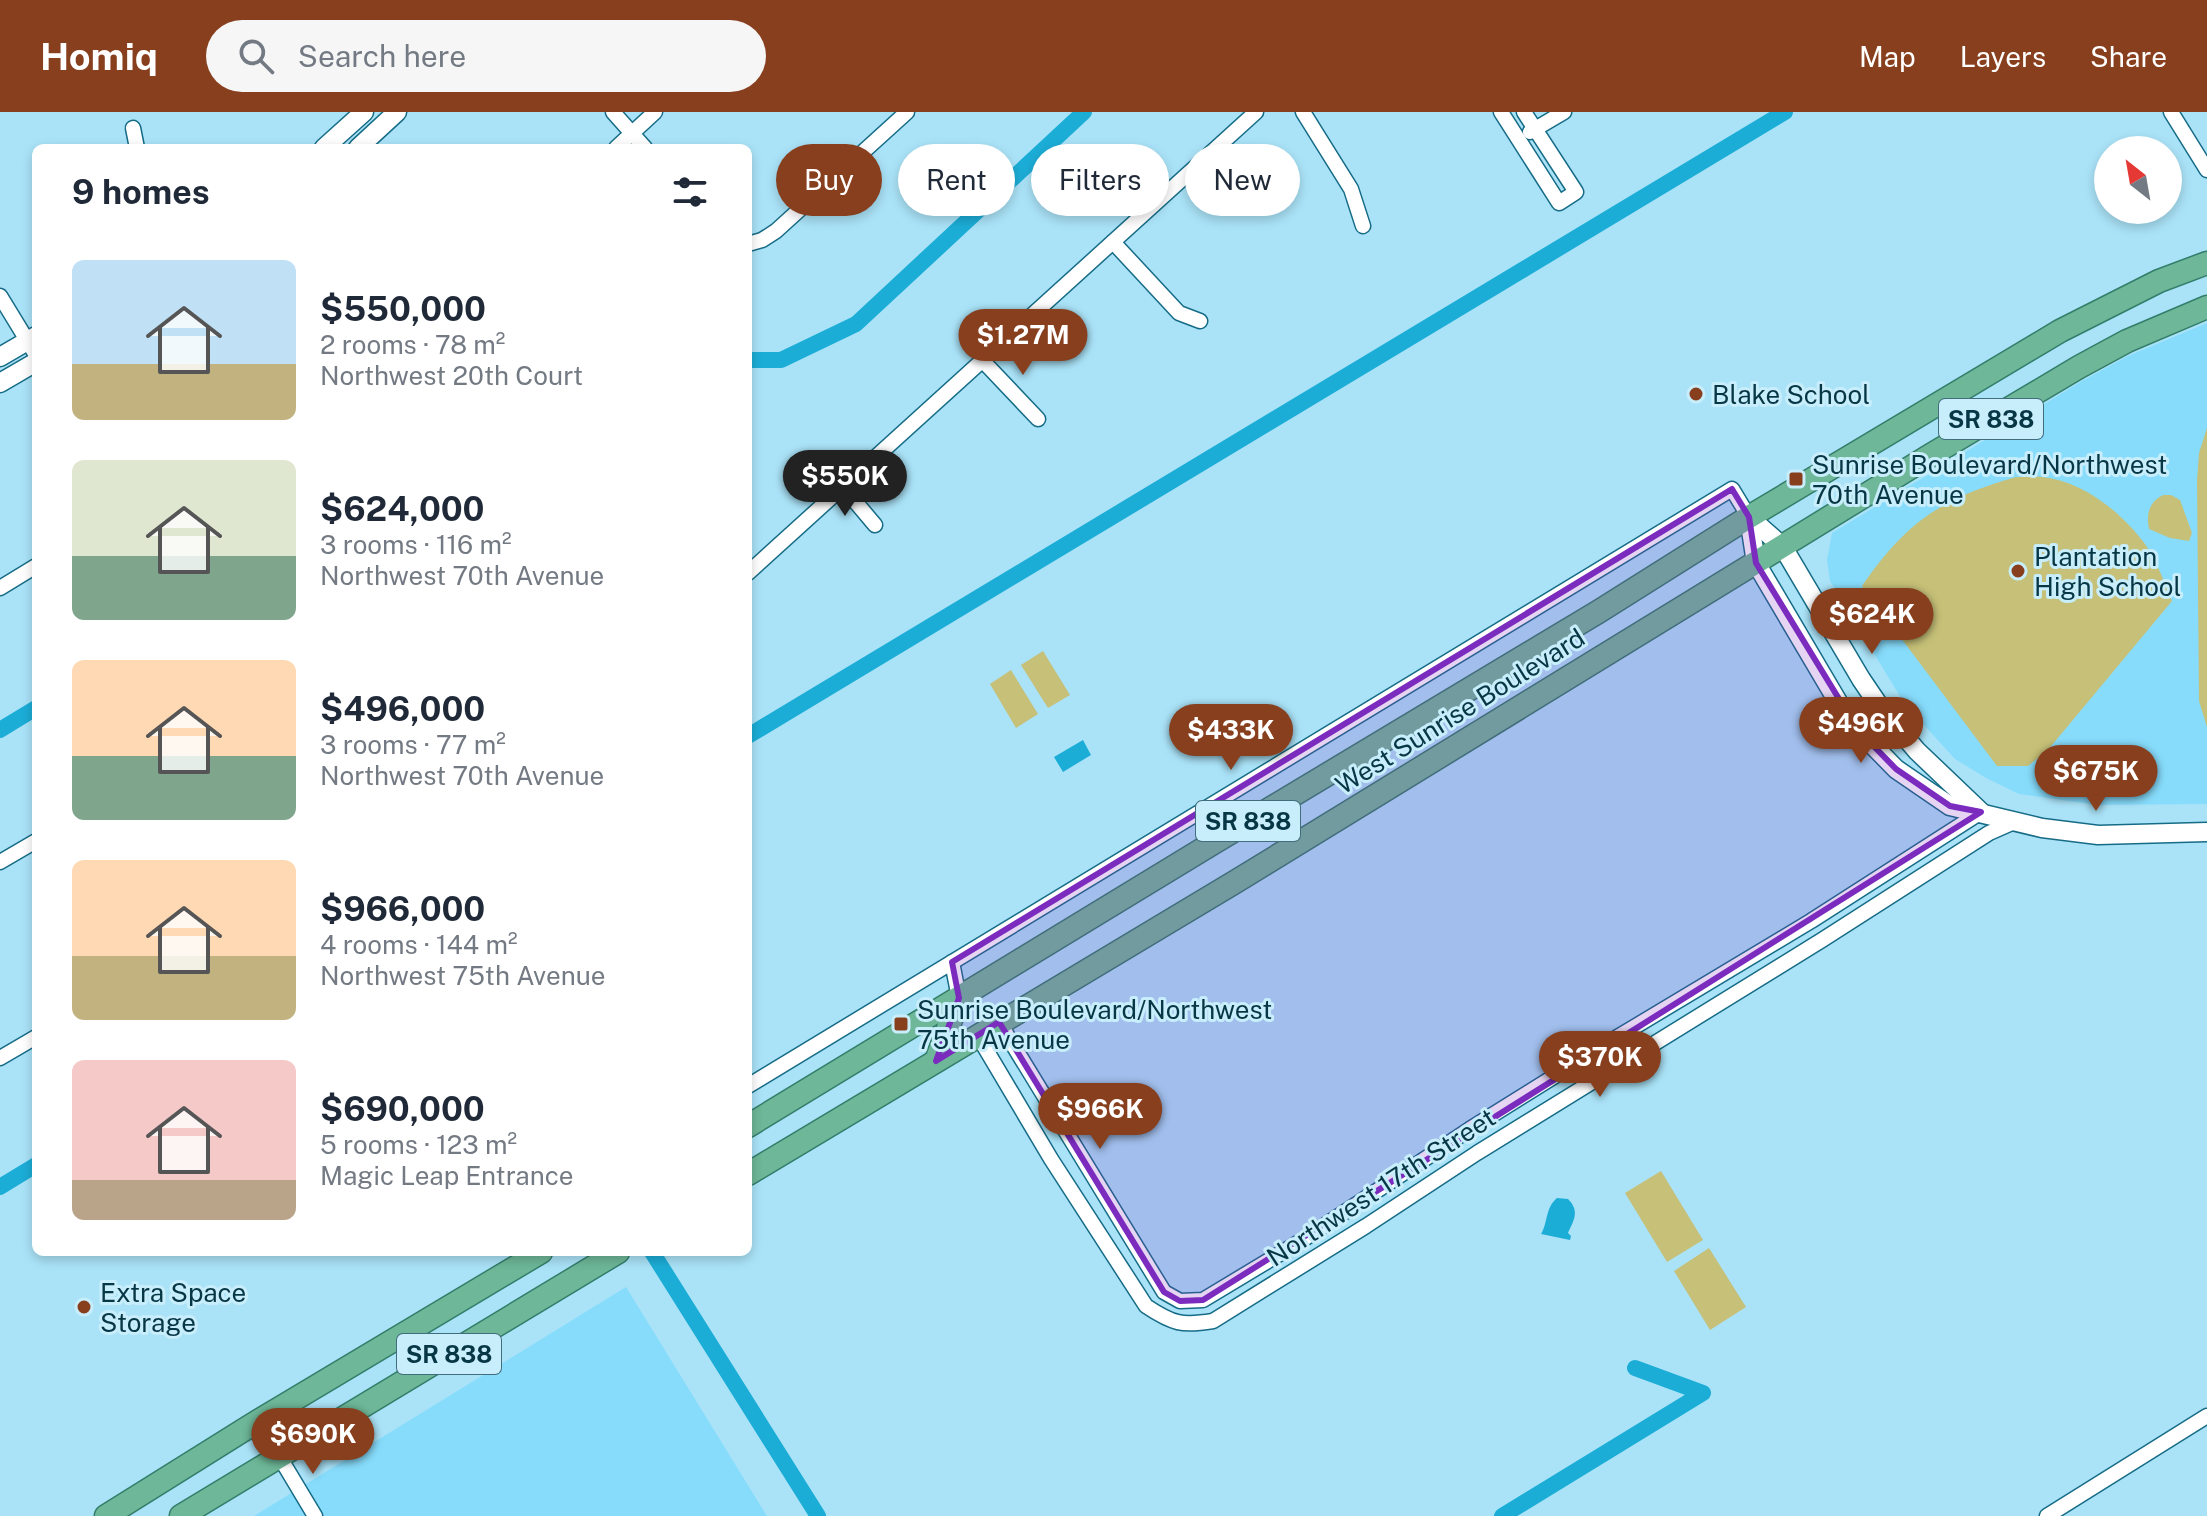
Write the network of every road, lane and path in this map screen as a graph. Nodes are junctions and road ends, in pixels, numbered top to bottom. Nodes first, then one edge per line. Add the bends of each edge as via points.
1 (364, 112) edge
2 (613, 112) edge
3 (655, 112) edge
4 (907, 112) edge
5 (1256, 112) edge
6 (1303, 112) edge
7 (1501, 112) edge
8 (1524, 112) edge
9 (1564, 112) edge
10 (2171, 112) edge
11 (391, 114) edge
12 (133, 128) dead end
13 (1535, 129) junction
14 (631, 133) junction
15 (1518, 139) junction
16 (136, 144) edge
17 (328, 144) edge
18 (362, 144) edge
19 (620, 144) edge
20 (641, 144) edge
21 (2207, 170) edge
22 (1363, 226) dead end
23 (1113, 242) junction
24 (752, 243) edge
25 (2207, 263) edge
26 (0, 296) edge
27 (2207, 307) edge
28 (1200, 321) dead end
29 (32, 343) edge
30 (32, 344) edge
31 (0, 357) edge
32 (982, 360) junction
33 (32, 364) edge
34 (0, 383) edge
35 (1038, 419) dead end
36 (843, 487) junction
37 (1749, 517) junction
38 (875, 525) dead end
39 (1783, 547) junction
40 (1756, 563) junction
41 (32, 568) edge
42 (752, 569) edge
43 (0, 588) edge
44 (1981, 812) junction
45 (2014, 822) junction
46 (2207, 832) edge
47 (32, 843) edge
48 (0, 862) edge
49 (952, 962) junction
50 (959, 998) junction
51 (999, 1022) junction
52 (978, 1036) junction
53 (32, 1039) edge
54 (0, 1058) edge
55 (936, 1061) junction
56 (752, 1084) edge
57 (752, 1124) edge
58 (752, 1172) edge
59 (534, 1256) edge
60 (611, 1256) edge
61 (2207, 1416) edge
62 (250, 1426) junction
63 (279, 1456) junction
64 (106, 1516) edge
65 (181, 1516) edge
66 (315, 1516) edge
67 (2047, 1516) edge

1 - 17 street
2 - 14 street
3 - 14 street
4 - 24 street via 776,231
5 - 23 street
6 - 22 street via 1351,189
7 - 15 street
8 - 13 street
9 - 13 street
10 - 21 street
11 - 18 street
12 - 16 street
13 - 15 street
13 - 15 street via 1576,192 1559,203
14 - 19 street
14 - 20 street
23 - 28 street via 1179,313
23 - 32 street
25 - 37 highway, West Sunrise Boulevard / SR 838 via 2060,331
26 - 29 street
27 - 39 highway, West Sunrise Boulevard / SR 838 via 2079,367
30 - 31 street
32 - 35 street
32 - 36 street
33 - 34 street
36 - 38 street
36 - 42 street
37 - 39 street
37 - 40 street
37 - 49 street via 1732,489
37 - 50 highway, West Sunrise Boulevard / SR 838
39 - 40 highway, West Sunrise Boulevard / SR 838
39 - 44 street via 1882,710
40 - 44 street via 1858,730 1896,769 1950,806
40 - 51 highway, West Sunrise Boulevard / SR 838
41 - 43 street
44 - 45 street
44 - 51 street, Northwest 17th Street via 1203,1300 1180,1301 1164,1292
45 - 46 street via 2098,835
45 - 52 street, Northwest 17th Street via 1213,1321 1178,1323 1146,1306
47 - 48 street
49 - 50 street
49 - 56 street
50 - 55 highway
50 - 57 highway, West Sunrise Boulevard / SR 838
51 - 52 highway, West Sunrise Boulevard / SR 838
52 - 55 highway, West Sunrise Boulevard / SR 838
53 - 54 street
55 - 58 highway, West Sunrise Boulevard / SR 838
59 - 62 highway, SR 838
60 - 63 highway, SR 838
61 - 67 street
62 - 63 street
62 - 64 highway, SR 838
63 - 65 highway, SR 838
63 - 66 street

